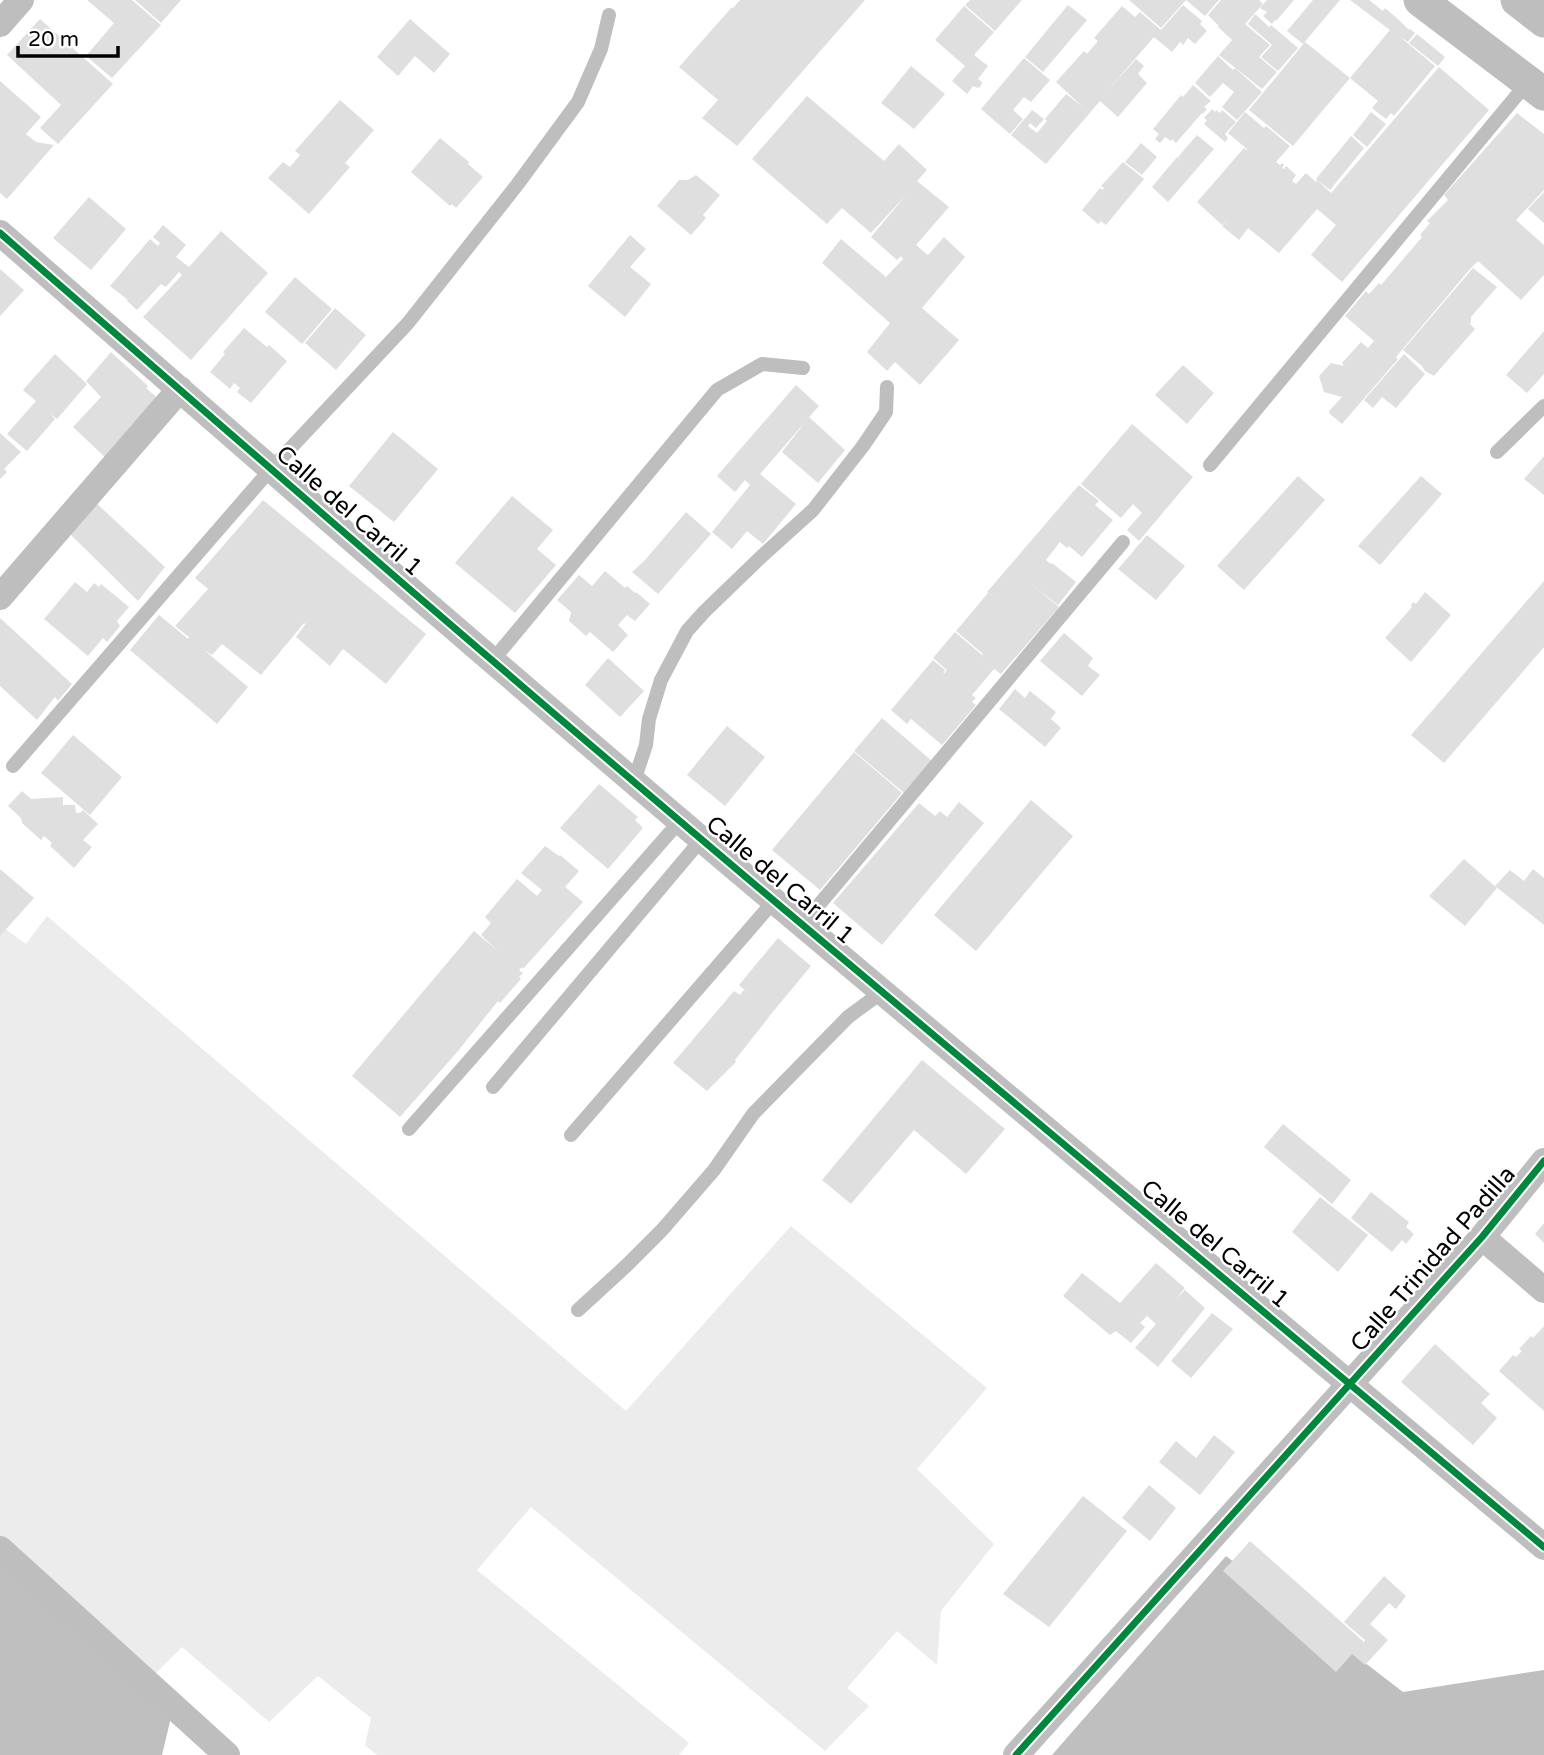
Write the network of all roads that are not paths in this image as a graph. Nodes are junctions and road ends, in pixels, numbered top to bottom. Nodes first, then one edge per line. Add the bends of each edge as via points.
1 (21, 0) edge
2 (1420, 0) edge
3 (1517, 0) edge
4 (609, 15) dead end
5 (1544, 21) edge
6 (0, 24) edge
7 (1536, 88) edge
8 (0, 233) edge
9 (803, 368) dead end
10 (887, 387) dead end
11 (180, 389) junction
12 (1544, 406) edge
13 (1497, 452) dead end
14 (1210, 465) dead end
15 (271, 469) junction
16 (1123, 542) dead end
17 (0, 597) edge
18 (493, 660) junction
19 (13, 766) dead end
20 (634, 781) junction
21 (680, 821) junction
22 (701, 839) junction
23 (774, 901) junction
24 (802, 925) junction
25 (882, 992) junction
26 (493, 1087) dead end
27 (409, 1129) dead end
28 (571, 1135) dead end
29 (1544, 1161) edge
30 (1482, 1237) junction
31 (1544, 1290) edge
32 (578, 1310) dead end
33 (1350, 1382) junction
34 (1544, 1546) edge
35 (0, 1549) edge
36 (227, 1755) edge
37 (1016, 1755) edge

1 - 6 street
2 - 7 street
3 - 5 street
4 - 15 lane via 601,49 578,102 524,175 408,323
7 - 14 lane
8 - 11 street, Calle del Carril 1
9 - 18 lane via 762,364 717,390
10 - 20 lane via 886,412 813,510 687,631 661,680
11 - 15 street, Calle del Carril 1
11 - 17 street
12 - 13 lane
15 - 18 street, Calle del Carril 1
15 - 19 lane
16 - 24 lane
18 - 20 street, Calle del Carril 1
20 - 21 street, Calle del Carril 1
21 - 22 street, Calle del Carril 1
21 - 27 lane
22 - 23 street, Calle del Carril 1
22 - 26 lane
23 - 24 street, Calle del Carril 1
23 - 28 lane
24 - 25 street, Calle del Carril 1
25 - 32 lane via 848,1017 752,1114 714,1170 662,1230
25 - 33 street, Calle del Carril 1
29 - 30 street, Calle Trinidad Padilla
30 - 31 street
30 - 33 street, Calle Trinidad Padilla
33 - 34 street, Calle del Carril 1
33 - 37 street, Calle Trinidad Padilla
35 - 36 street

